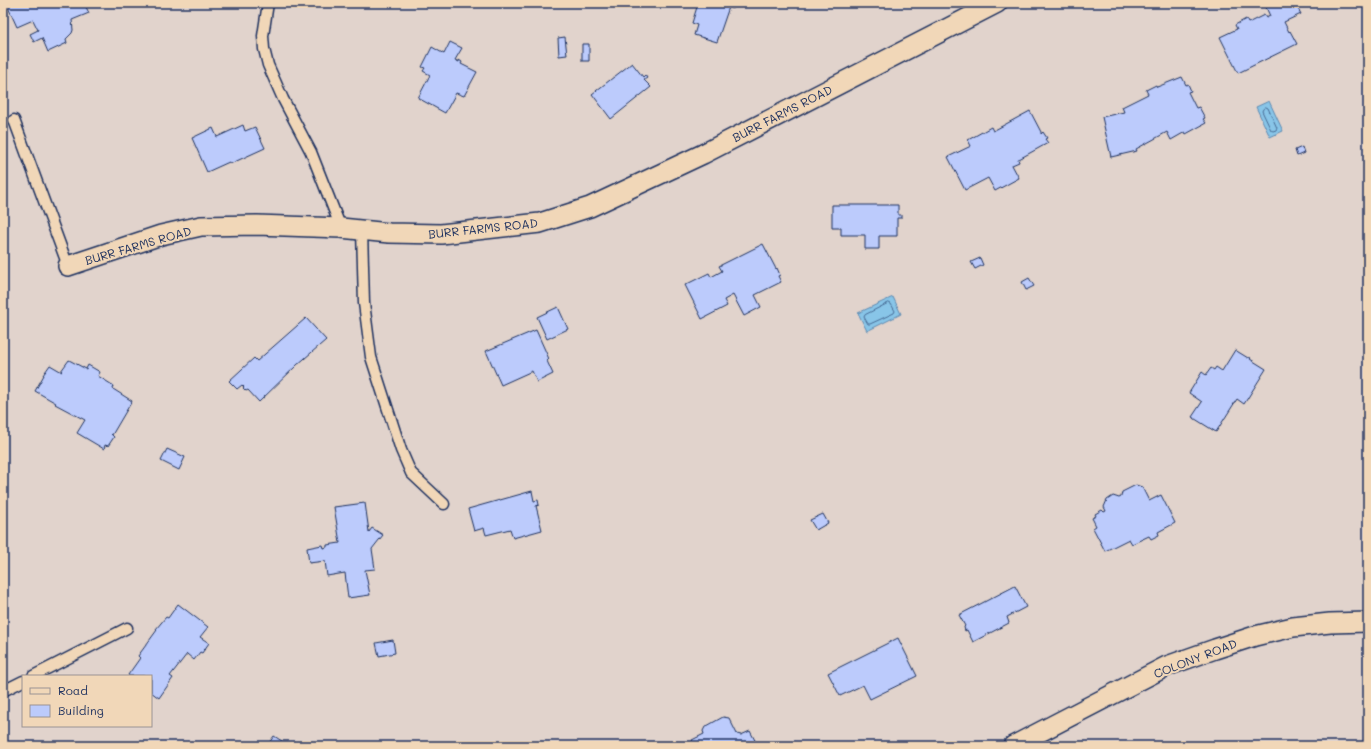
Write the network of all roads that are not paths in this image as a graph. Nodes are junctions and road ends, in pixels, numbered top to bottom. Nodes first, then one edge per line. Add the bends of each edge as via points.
1 (268, 3) edge
2 (997, 3) edge
3 (14, 120) dead end
4 (341, 228) junction
5 (362, 230) junction
6 (68, 266) joint
7 (444, 504) dead end
8 (1368, 622) edge
9 (127, 628) dead end
10 (35, 675) edge
11 (22, 682) edge
12 (3, 691) edge
13 (1013, 746) edge

1 - 4 lane via 263,36 268,65 311,152
2 - 5 street, BURR FARMS ROAD via 703,154 590,207 540,223 487,230 441,234
3 - 6 lane
4 - 5 street, BURR FARMS ROAD
4 - 6 street, BURR FARMS ROAD via 201,226 161,235
5 - 7 lane via 364,304 371,357 411,473
8 - 13 street, COLONY ROAD via 1293,627 1215,649 1167,666
9 - 10 lane
11 - 12 lane

